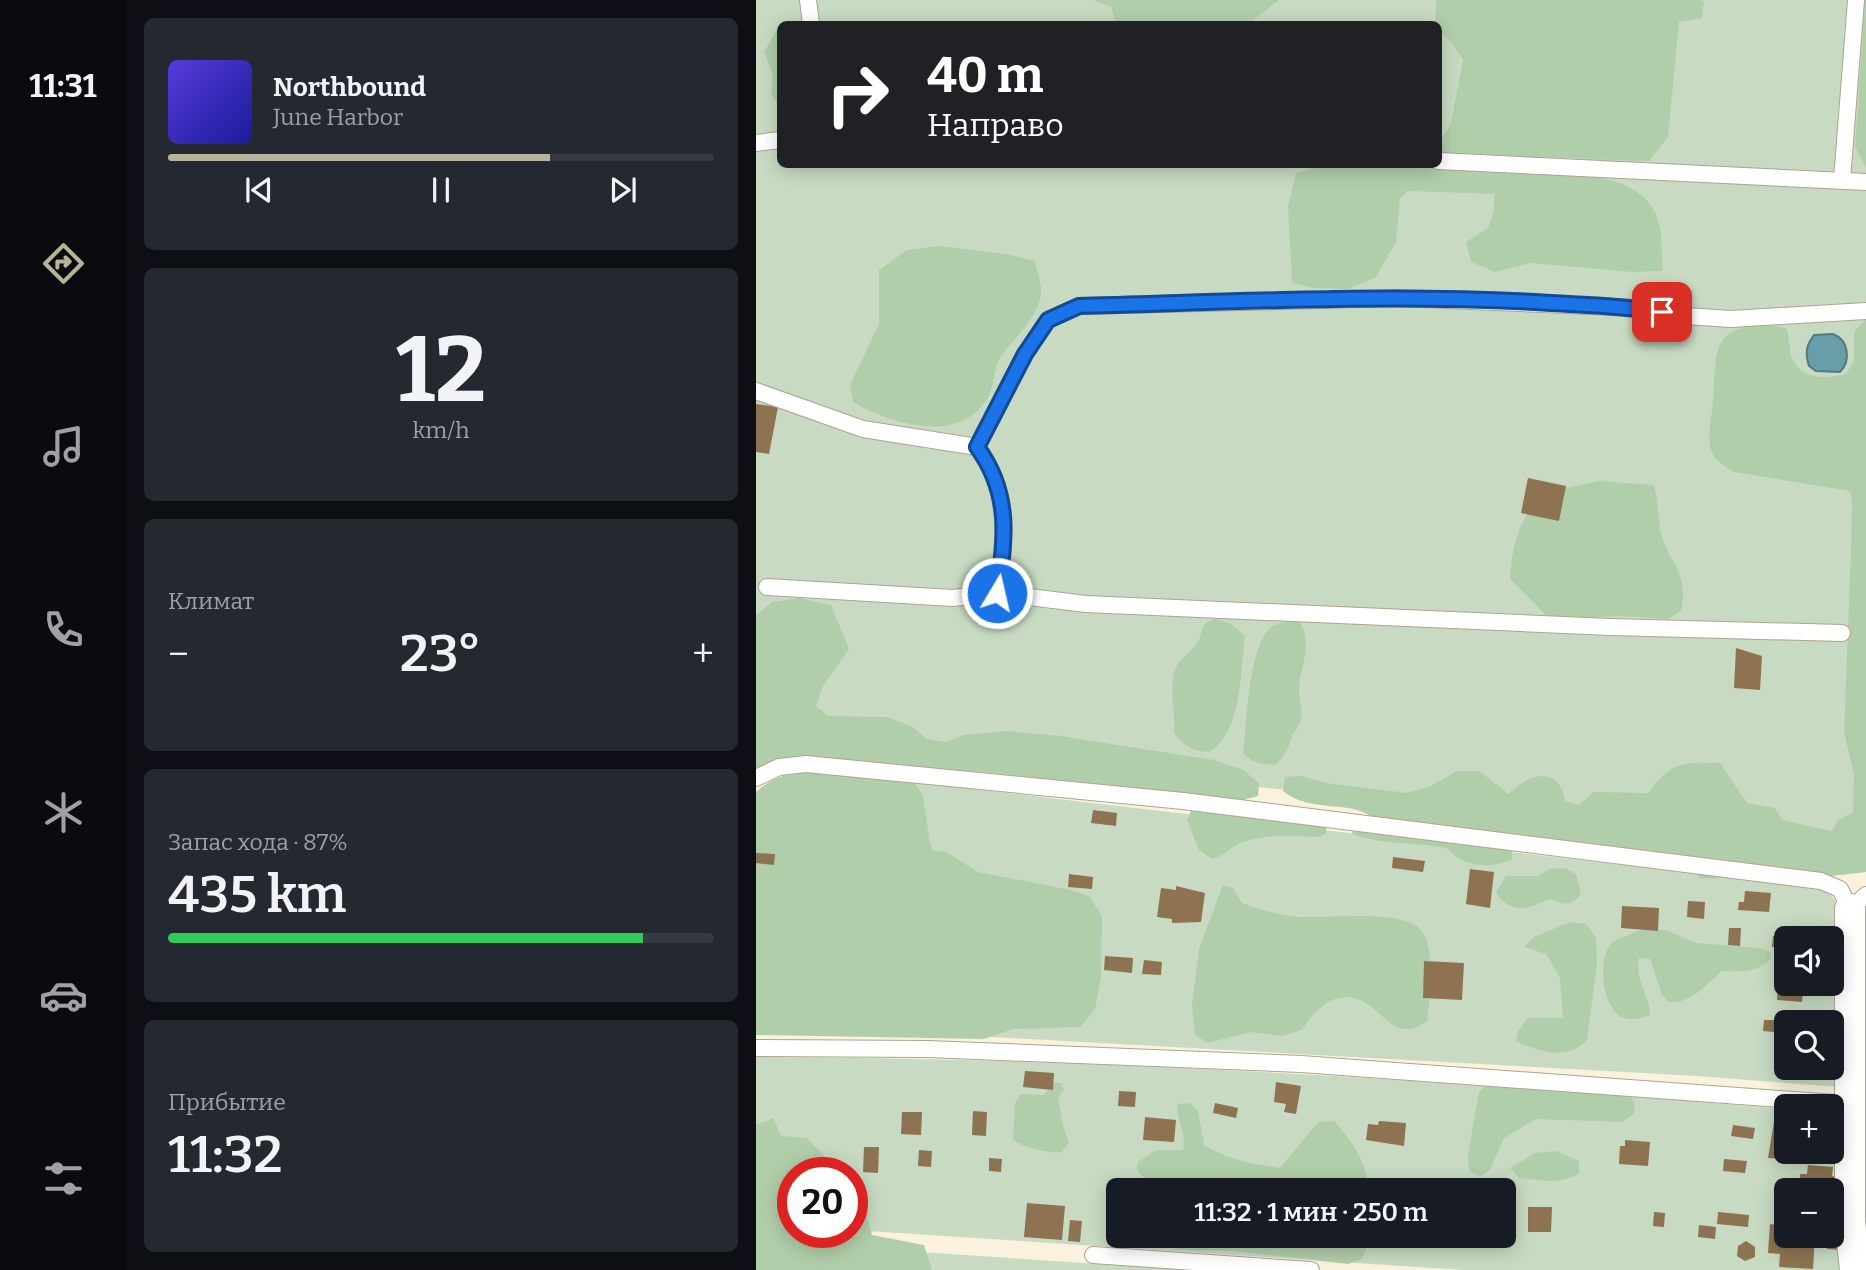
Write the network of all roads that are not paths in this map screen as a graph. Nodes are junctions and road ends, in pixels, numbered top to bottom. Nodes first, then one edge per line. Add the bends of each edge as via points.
1 (808, 0) edge
2 (1856, 0) edge
3 (811, 21) edge
4 (777, 140) edge
5 (756, 143) edge
6 (1442, 161) edge
7 (1842, 180) junction
8 (1866, 181) edge
9 (1866, 312) edge
10 (756, 391) edge
11 (977, 447) junction
12 (767, 587) dead end
13 (997, 593) junction
14 (1842, 633) dead end
15 (756, 778) edge
16 (1858, 902) edge
17 (756, 1048) edge
18 (1849, 1104) junction
19 (1093, 1255) dead end
20 (1311, 1270) edge
21 (1855, 1270) edge

1 - 3 lane
2 - 7 lane
4 - 5 lane
6 - 7 lane
7 - 8 lane
9 - 11 lane via 1731,319 1638,308 1399,298 1079,306 1048,320
10 - 11 lane via 863,429
11 - 13 lane via 992,468 1004,518
12 - 13 lane via 953,598
13 - 14 lane via 1100,605
15 - 16 lane via 779,767 806,764 1183,801 1821,881
16 - 18 street
17 - 18 lane via 928,1049 1301,1064
18 - 21 street
19 - 20 lane

